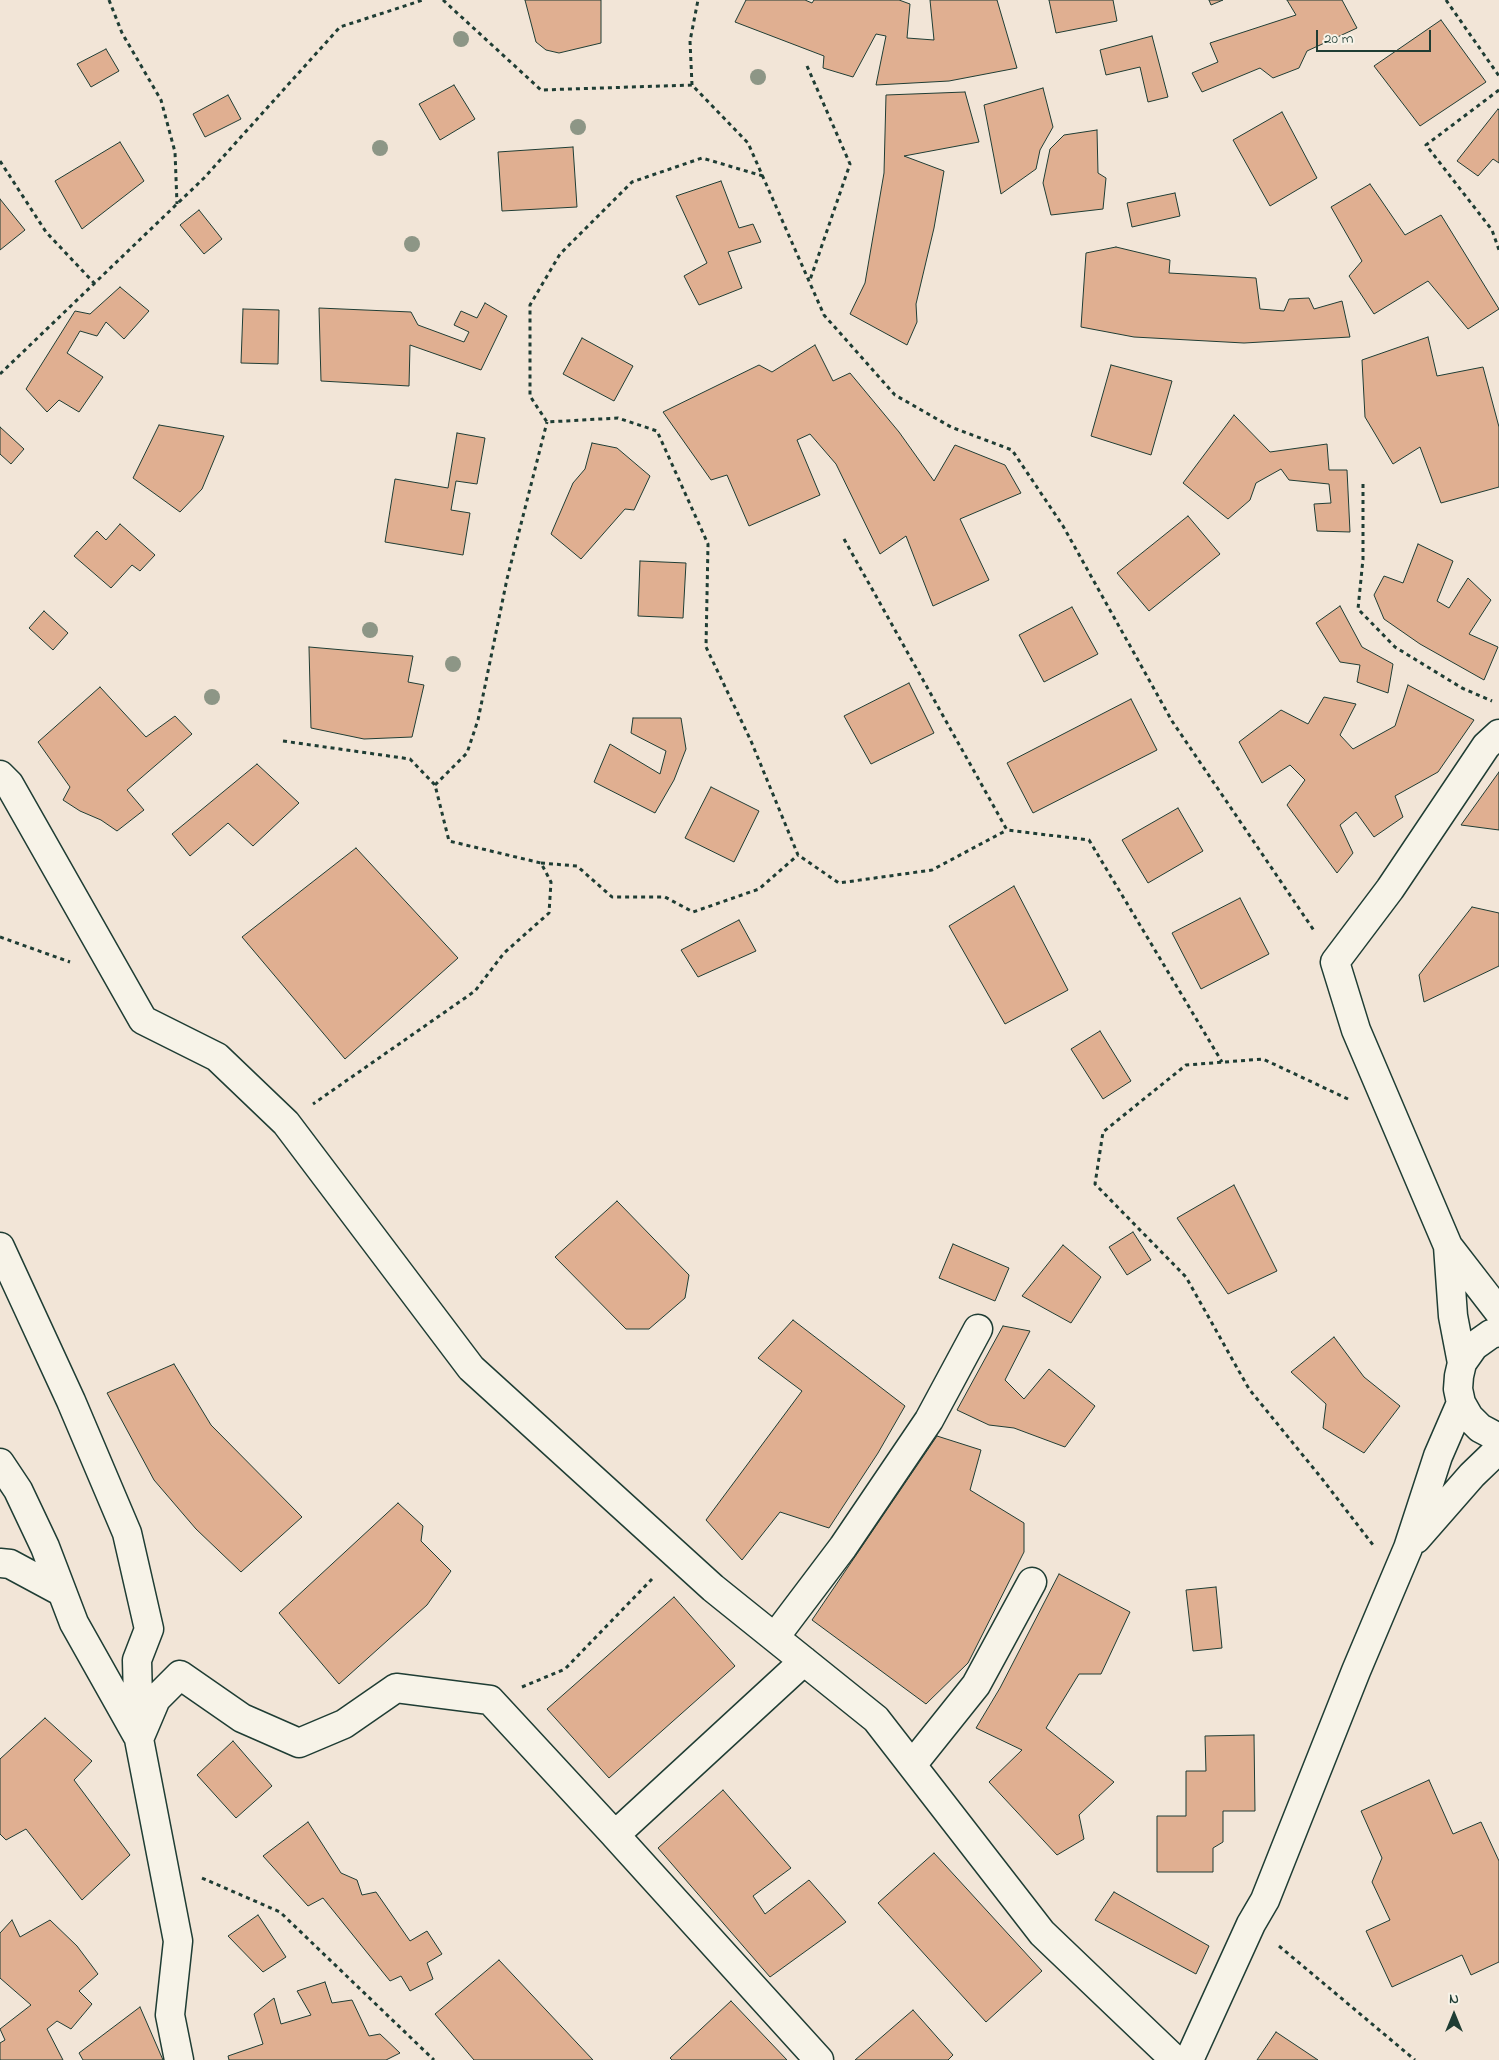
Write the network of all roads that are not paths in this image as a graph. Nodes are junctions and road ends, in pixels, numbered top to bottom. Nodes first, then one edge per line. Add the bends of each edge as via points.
1 (1499, 734) edge
2 (0, 775) edge
3 (1448, 1246) junction
4 (0, 1248) edge
5 (1499, 1312) edge
6 (978, 1328) dead end
7 (1499, 1332) edge
8 (1462, 1363) junction
9 (1461, 1403) junction
10 (1499, 1438) edge
11 (1499, 1449) edge
12 (0, 1463) edge
13 (1408, 1548) junction
14 (0, 1564) edge
15 (1032, 1582) dead end
16 (62, 1592) junction
17 (775, 1637) junction
18 (804, 1661) junction
19 (139, 1738) junction
20 (912, 1765) junction
21 (615, 1836) junction
22 (179, 2060) edge
23 (819, 2060) edge
24 (1175, 2060) edge
25 (1189, 2060) edge

1 - 3 street via 1486,746 1390,889 1335,962 1356,1030
2 - 17 street via 9,784 143,1020 217,1057 286,1123 471,1368 713,1588
3 - 5 street
3 - 8 street via 1452,1316
4 - 19 street via 127,1533 149,1629 137,1660
6 - 17 street via 930,1420 843,1547
7 - 8 street via 1474,1346
8 - 9 street via 1458,1389
9 - 10 street via 1480,1428
9 - 13 street via 1438,1456
11 - 13 street
12 - 16 street via 18,1490
13 - 25 street via 1265,1900
14 - 16 street via 10,1564
15 - 20 street via 976,1685
16 - 19 street via 74,1622
17 - 18 street
18 - 20 street via 876,1719
18 - 21 street
19 - 21 street via 156,1699 180,1674 242,1718 299,1743 344,1724 396,1688 490,1700
19 - 22 street via 178,1941 170,2015
20 - 24 street via 1042,1933
21 - 23 street

